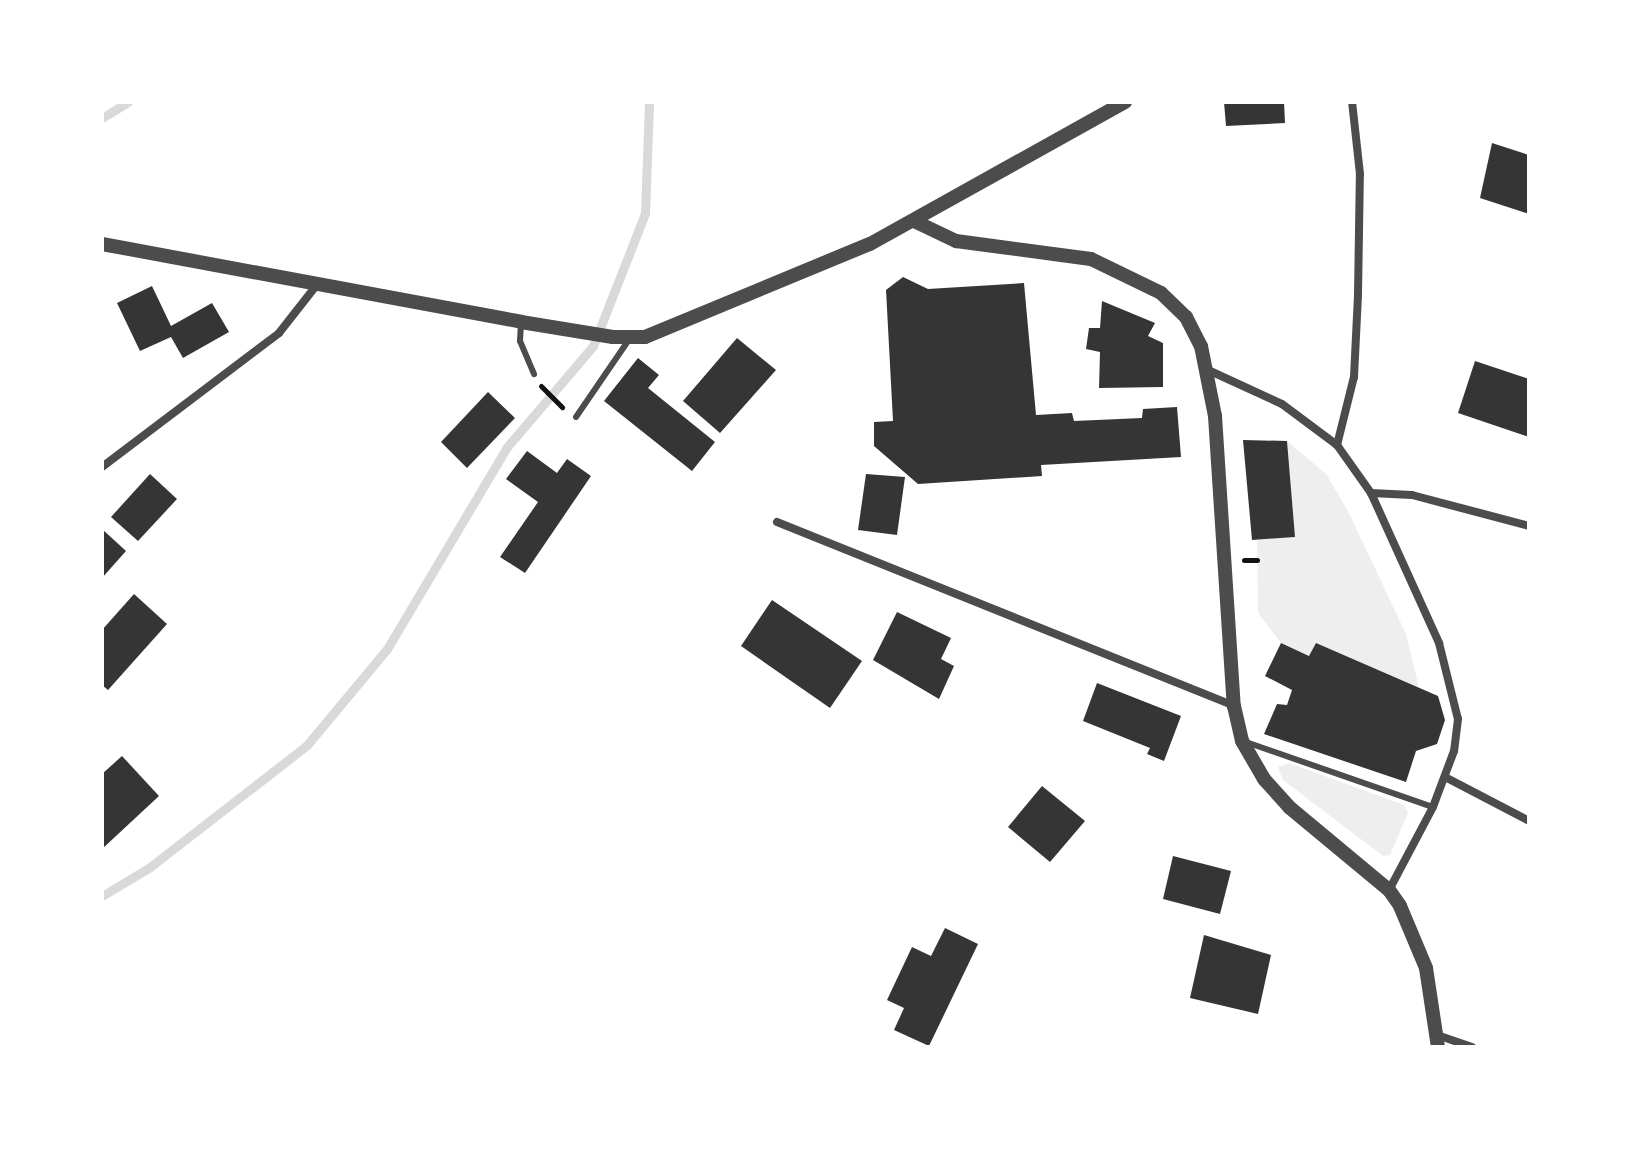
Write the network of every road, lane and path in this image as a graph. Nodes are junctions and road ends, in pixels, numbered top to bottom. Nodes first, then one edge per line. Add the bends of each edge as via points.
1 (1125, 102) edge
2 (1352, 102) edge
3 (914, 221) junction
4 (102, 244) edge
5 (316, 286) junction
6 (521, 322) junction
7 (630, 338) junction
8 (1208, 370) junction
9 (534, 374) dead end
10 (540, 385) dead end
11 (559, 405) dead end
12 (576, 417) dead end
13 (1337, 445) junction
14 (102, 467) edge
15 (1371, 493) junction
16 (777, 522) dead end
17 (1529, 526) edge
18 (1234, 706) junction
19 (1242, 741) junction
20 (1445, 777) junction
21 (1433, 807) junction
22 (1529, 821) edge
23 (1389, 890) junction
24 (1438, 1041) edge
25 (1472, 1047) edge

1 - 3 street
2 - 13 street via 1360,174 1358,295 1354,377
3 - 7 street via 674,327
3 - 8 street via 956,241 1062,251 1127,273 1161,293 1186,317
4 - 5 street
5 - 6 street
5 - 14 street via 279,333
6 - 7 street
6 - 9 lane via 520,341
7 - 12 lane
8 - 13 street via 1282,404
8 - 18 street via 1223,493
10 - 11 path
13 - 15 street
15 - 17 street via 1412,495
15 - 20 street via 1439,643 1453,687 1458,719
16 - 18 street
18 - 19 street
19 - 21 lane
19 - 23 street via 1264,779 1289,807
20 - 21 street
20 - 22 street
21 - 23 street
23 - 24 street via 1419,946
24 - 25 street

